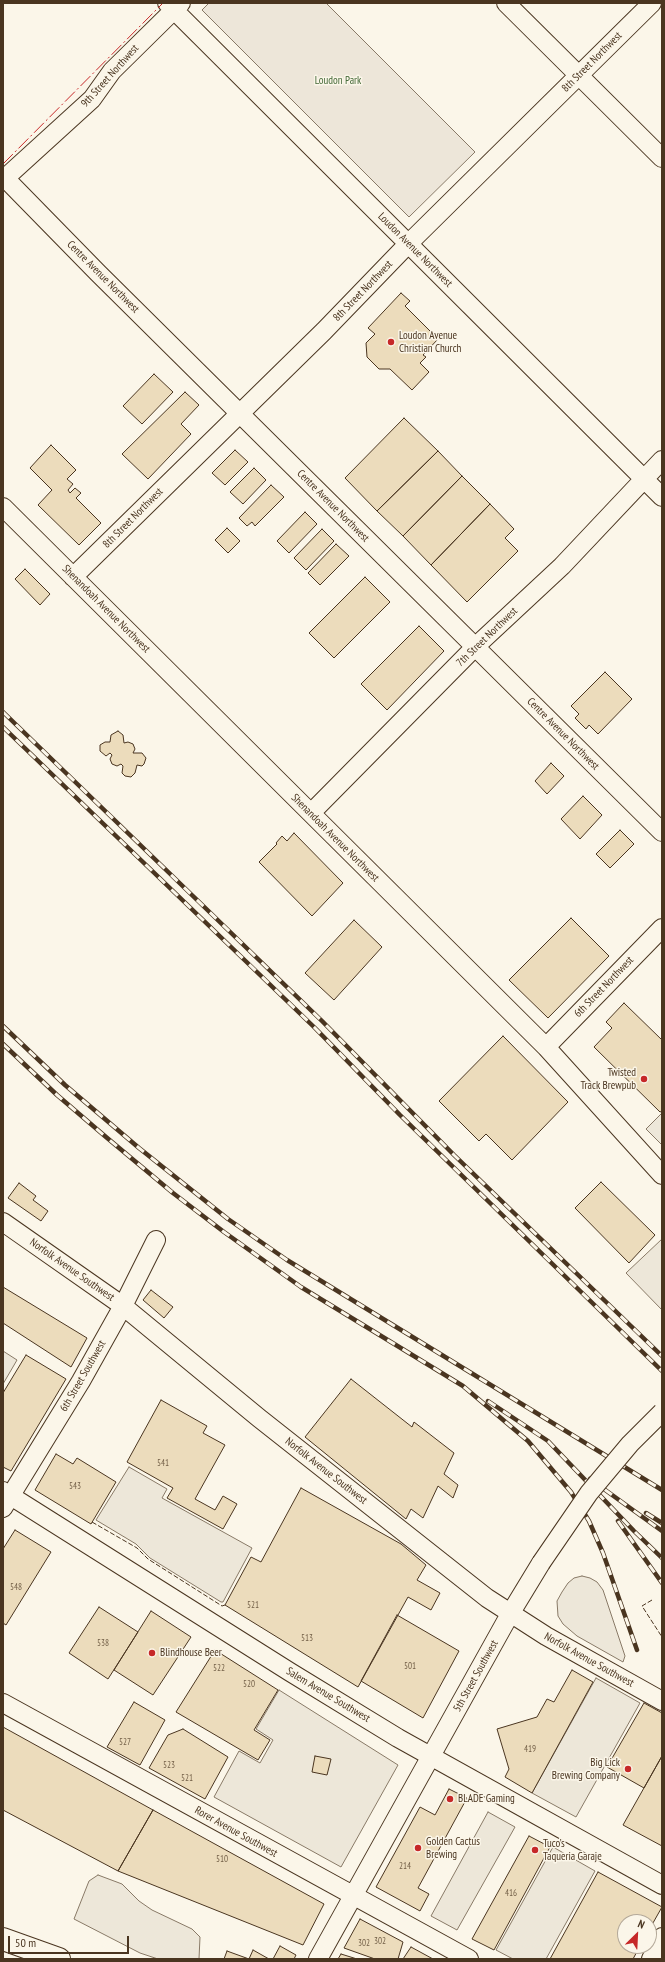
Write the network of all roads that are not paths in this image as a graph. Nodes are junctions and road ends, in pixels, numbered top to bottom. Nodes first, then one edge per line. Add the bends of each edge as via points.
1 (506, 3) edge
2 (652, 3) edge
3 (174, 5) edge
4 (579, 75) junction
5 (662, 158) edge
6 (4, 179) edge
7 (408, 244) junction
8 (240, 413) junction
9 (662, 460) edge
10 (644, 478) junction
11 (662, 497) edge
12 (3, 507) edge
13 (73, 577) junction
14 (475, 647) junction
15 (311, 814) junction
16 (662, 832) edge
17 (662, 928) edge
18 (546, 1047) junction
19 (662, 1174) edge
20 (3, 1222) edge
21 (156, 1240) dead end
22 (123, 1306) junction
23 (662, 1412) edge
24 (6, 1498) edge
25 (510, 1614) junction
26 (662, 1701) edge
27 (3, 1703) edge
28 (430, 1757) junction
29 (662, 1885) edge
30 (353, 1897) junction
31 (662, 1937) edge
32 (3, 1939) edge
33 (59, 1959) edge
34 (318, 1959) edge
35 (469, 1959) edge
36 (651, 1959) edge

1 - 4 street
2 - 4 street, 8th Street Northwest
3 - 6 street, 9th Street Northwest via 112,71 92,99
3 - 7 street, Loudon Avenue Northwest
4 - 5 street
4 - 7 street, 8th Street Northwest
6 - 8 street, Centre Avenue Northwest
7 - 8 street, 8th Street Northwest
7 - 10 street, Loudon Avenue Northwest
8 - 13 street, 8th Street Northwest
8 - 14 street, Centre Avenue Northwest
9 - 10 street, 7th Street Northwest
10 - 11 street, Loudon Avenue Northwest
10 - 14 street, 7th Street Northwest via 562,566
12 - 13 street, Shenandoah Avenue Northwest
13 - 15 street, Shenandoah Avenue Northwest
14 - 15 street, 7th Street Northwest
14 - 16 street, Centre Avenue Northwest
15 - 18 street, Shenandoah Avenue Northwest
17 - 18 street, 6th Street Northwest
18 - 19 street, Shenandoah Avenue Northwest
20 - 22 street, Norfolk Avenue Southwest
21 - 22 street, 6th Street Southwest
22 - 24 street, 6th Street Southwest via 81,1380
22 - 25 street, Norfolk Avenue Southwest via 259,1418
23 - 25 street, 5th Street Southwest, bridge via 630,1444 589,1493 541,1562
24 - 28 street, Salem Avenue Southwest
25 - 26 street, Norfolk Avenue Southwest
25 - 28 street, 5th Street Southwest
27 - 30 street, Rorer Avenue Southwest
28 - 29 street, Salem Avenue Southwest
28 - 30 street, 5th Street Southwest
30 - 34 street, 5th Street Southwest
30 - 35 street, Rorer Avenue Southwest
31 - 36 street
32 - 33 main road

